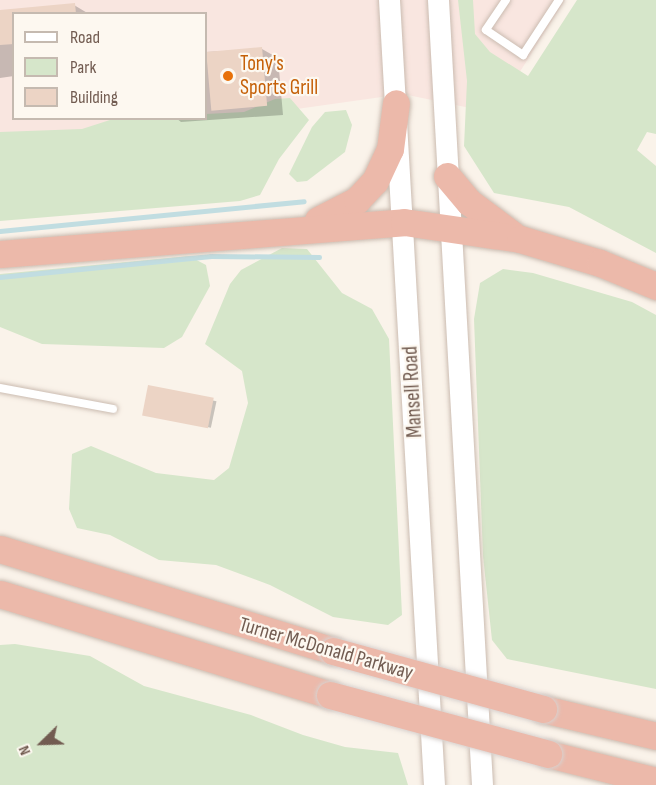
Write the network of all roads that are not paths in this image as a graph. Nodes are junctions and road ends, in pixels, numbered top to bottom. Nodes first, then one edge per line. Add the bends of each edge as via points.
1 (389, 0) edge
2 (438, 0) edge
3 (506, 0) edge
4 (559, 0) edge
5 (396, 103) junction
6 (447, 176) junction
7 (404, 222) junction
8 (300, 228) junction
9 (451, 228) junction
10 (520, 239) junction
11 (0, 254) edge
12 (656, 286) edge
13 (0, 387) edge
14 (113, 409) dead end
15 (0, 549) edge
16 (0, 594) edge
17 (656, 736) edge
18 (656, 781) edge
19 (434, 782) edge
20 (482, 785) edge

1 - 5 main road, Mansell Road
2 - 6 main road
3 - 4 lane via 486,30 523,55
5 - 7 main road, Mansell Road
5 - 8 highway via 390,149 375,181 347,206
6 - 9 main road
6 - 10 highway via 481,213
7 - 8 highway
7 - 9 highway
7 - 19 main road, Mansell Road
8 - 11 highway
9 - 10 highway
9 - 20 main road
10 - 12 highway via 600,263
13 - 14 lane
15 - 17 highway, Turner McDonald Parkway, bridge via 333,651
16 - 18 highway, Turner McDonald Parkway, bridge via 330,695

